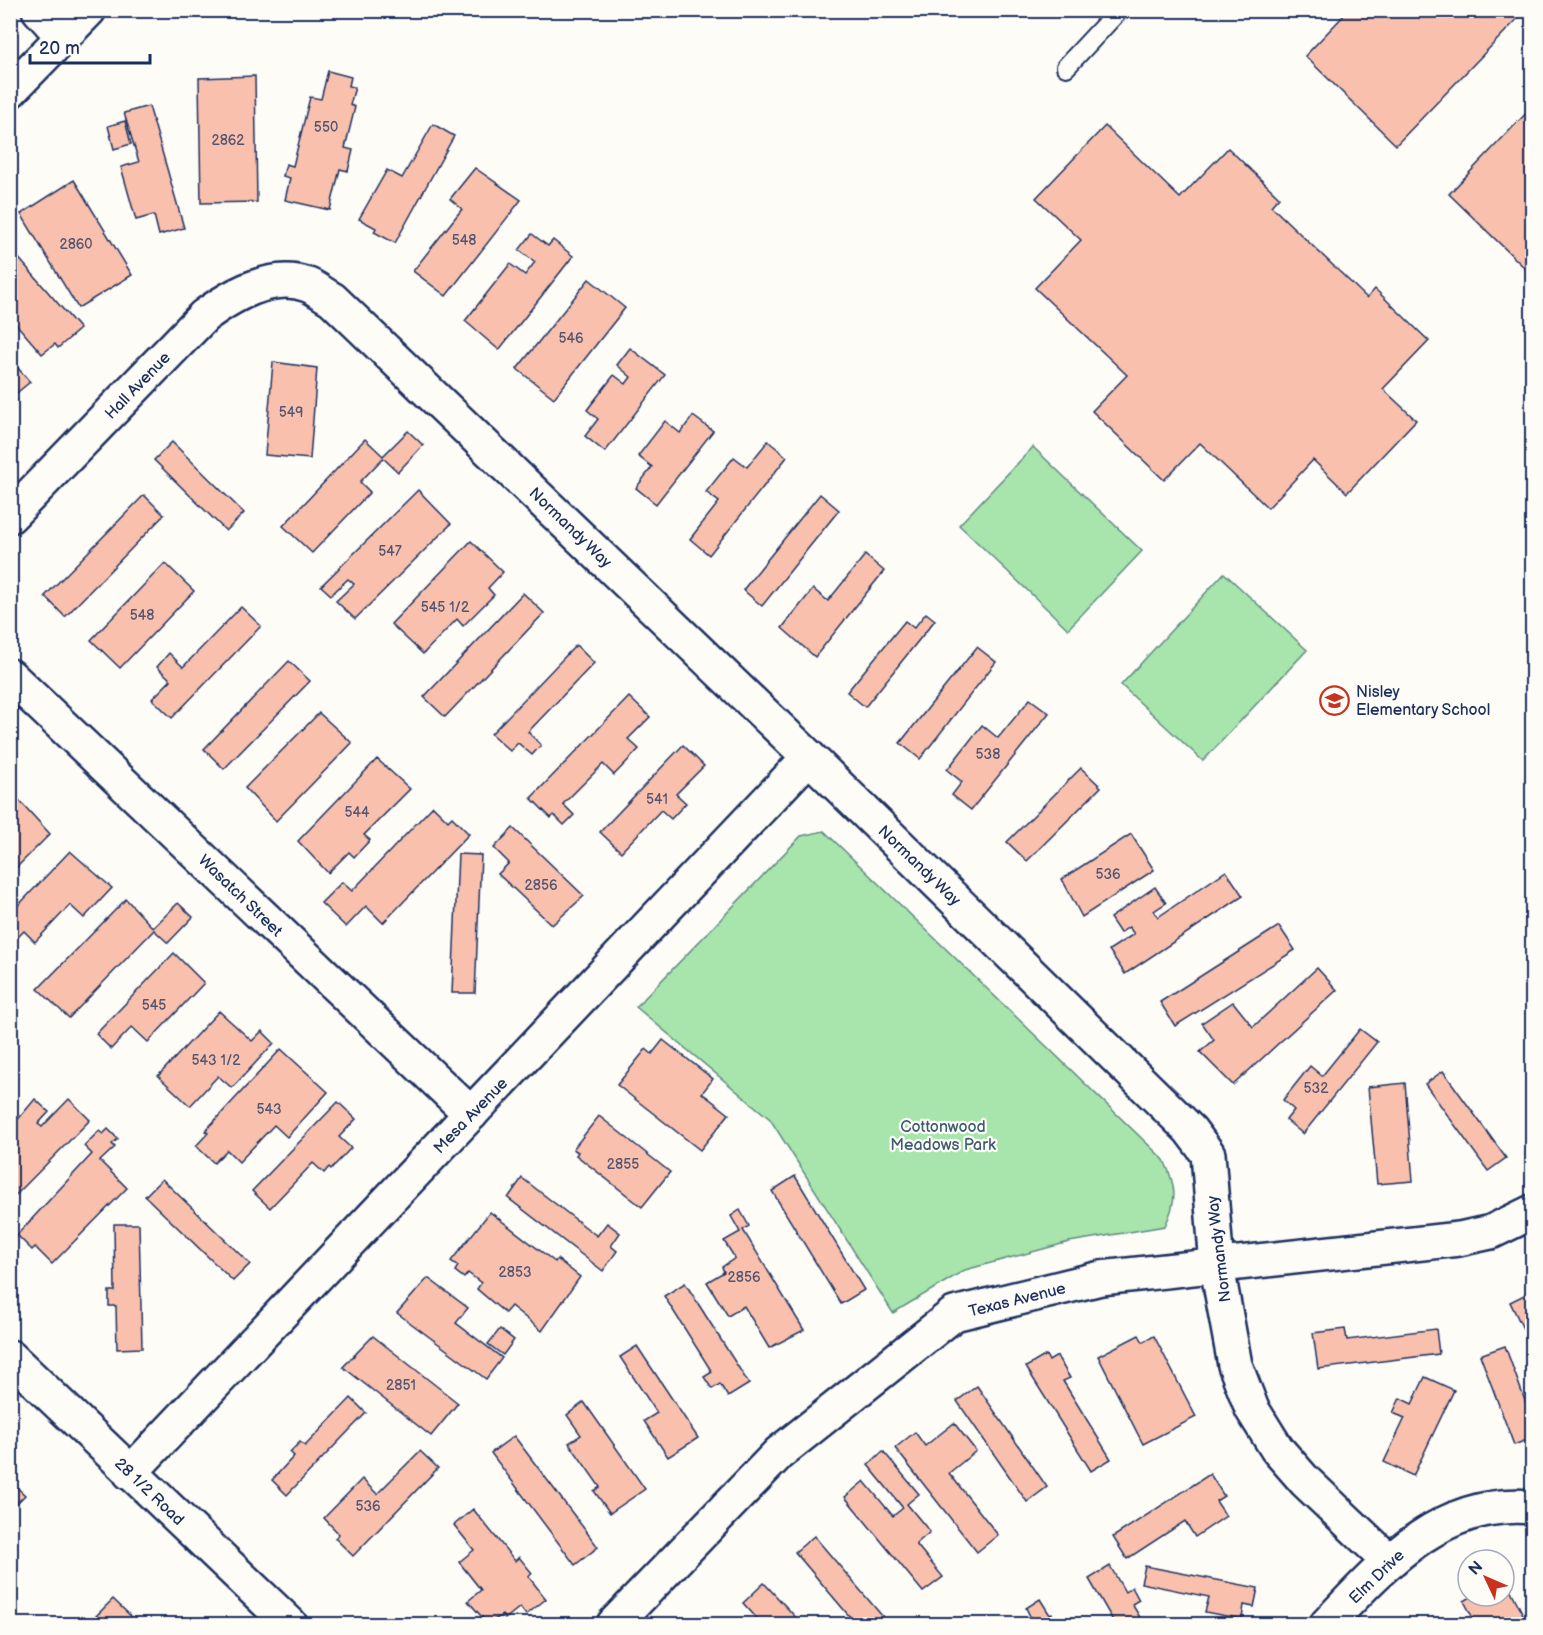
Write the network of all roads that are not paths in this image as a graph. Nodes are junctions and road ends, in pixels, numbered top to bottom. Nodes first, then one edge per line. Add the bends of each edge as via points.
1 (39, 10) edge
2 (89, 10) edge
3 (1119, 10) edge
4 (63, 37) junction
5 (1066, 67) dead end
6 (10, 91) edge
7 (280, 281) joint
8 (10, 516) edge
9 (10, 676) edge
10 (809, 757) junction
11 (471, 1114) junction
12 (1533, 1212) edge
13 (1217, 1267) junction
14 (10, 1357) edge
15 (130, 1473) junction
16 (1533, 1507) edge
17 (1388, 1560) junction
18 (290, 1624) edge
19 (614, 1624) edge
20 (1327, 1624) edge

1 - 4 street
2 - 4 street
3 - 5 lane
4 - 6 street
7 - 8 street, Hall Avenue via 230,297 204,316
7 - 10 street, Normandy Way via 307,284 356,320
9 - 11 street, Wasatch Street
10 - 11 street, Mesa Avenue
10 - 13 street, Normandy Way via 1190,1130 1208,1154
11 - 15 street, Mesa Avenue
12 - 13 street, Texas Avenue via 1491,1232 1459,1239
13 - 17 street, Normandy Way via 1235,1365 1252,1409 1277,1449 1305,1481
13 - 19 street, Texas Avenue via 1101,1278 954,1314 779,1453
14 - 15 street, 28 1/2 Road
15 - 18 street, 28 1/2 Road
16 - 17 street, Elm Drive via 1494,1507 1461,1517 1428,1531
17 - 20 street, Elm Drive

